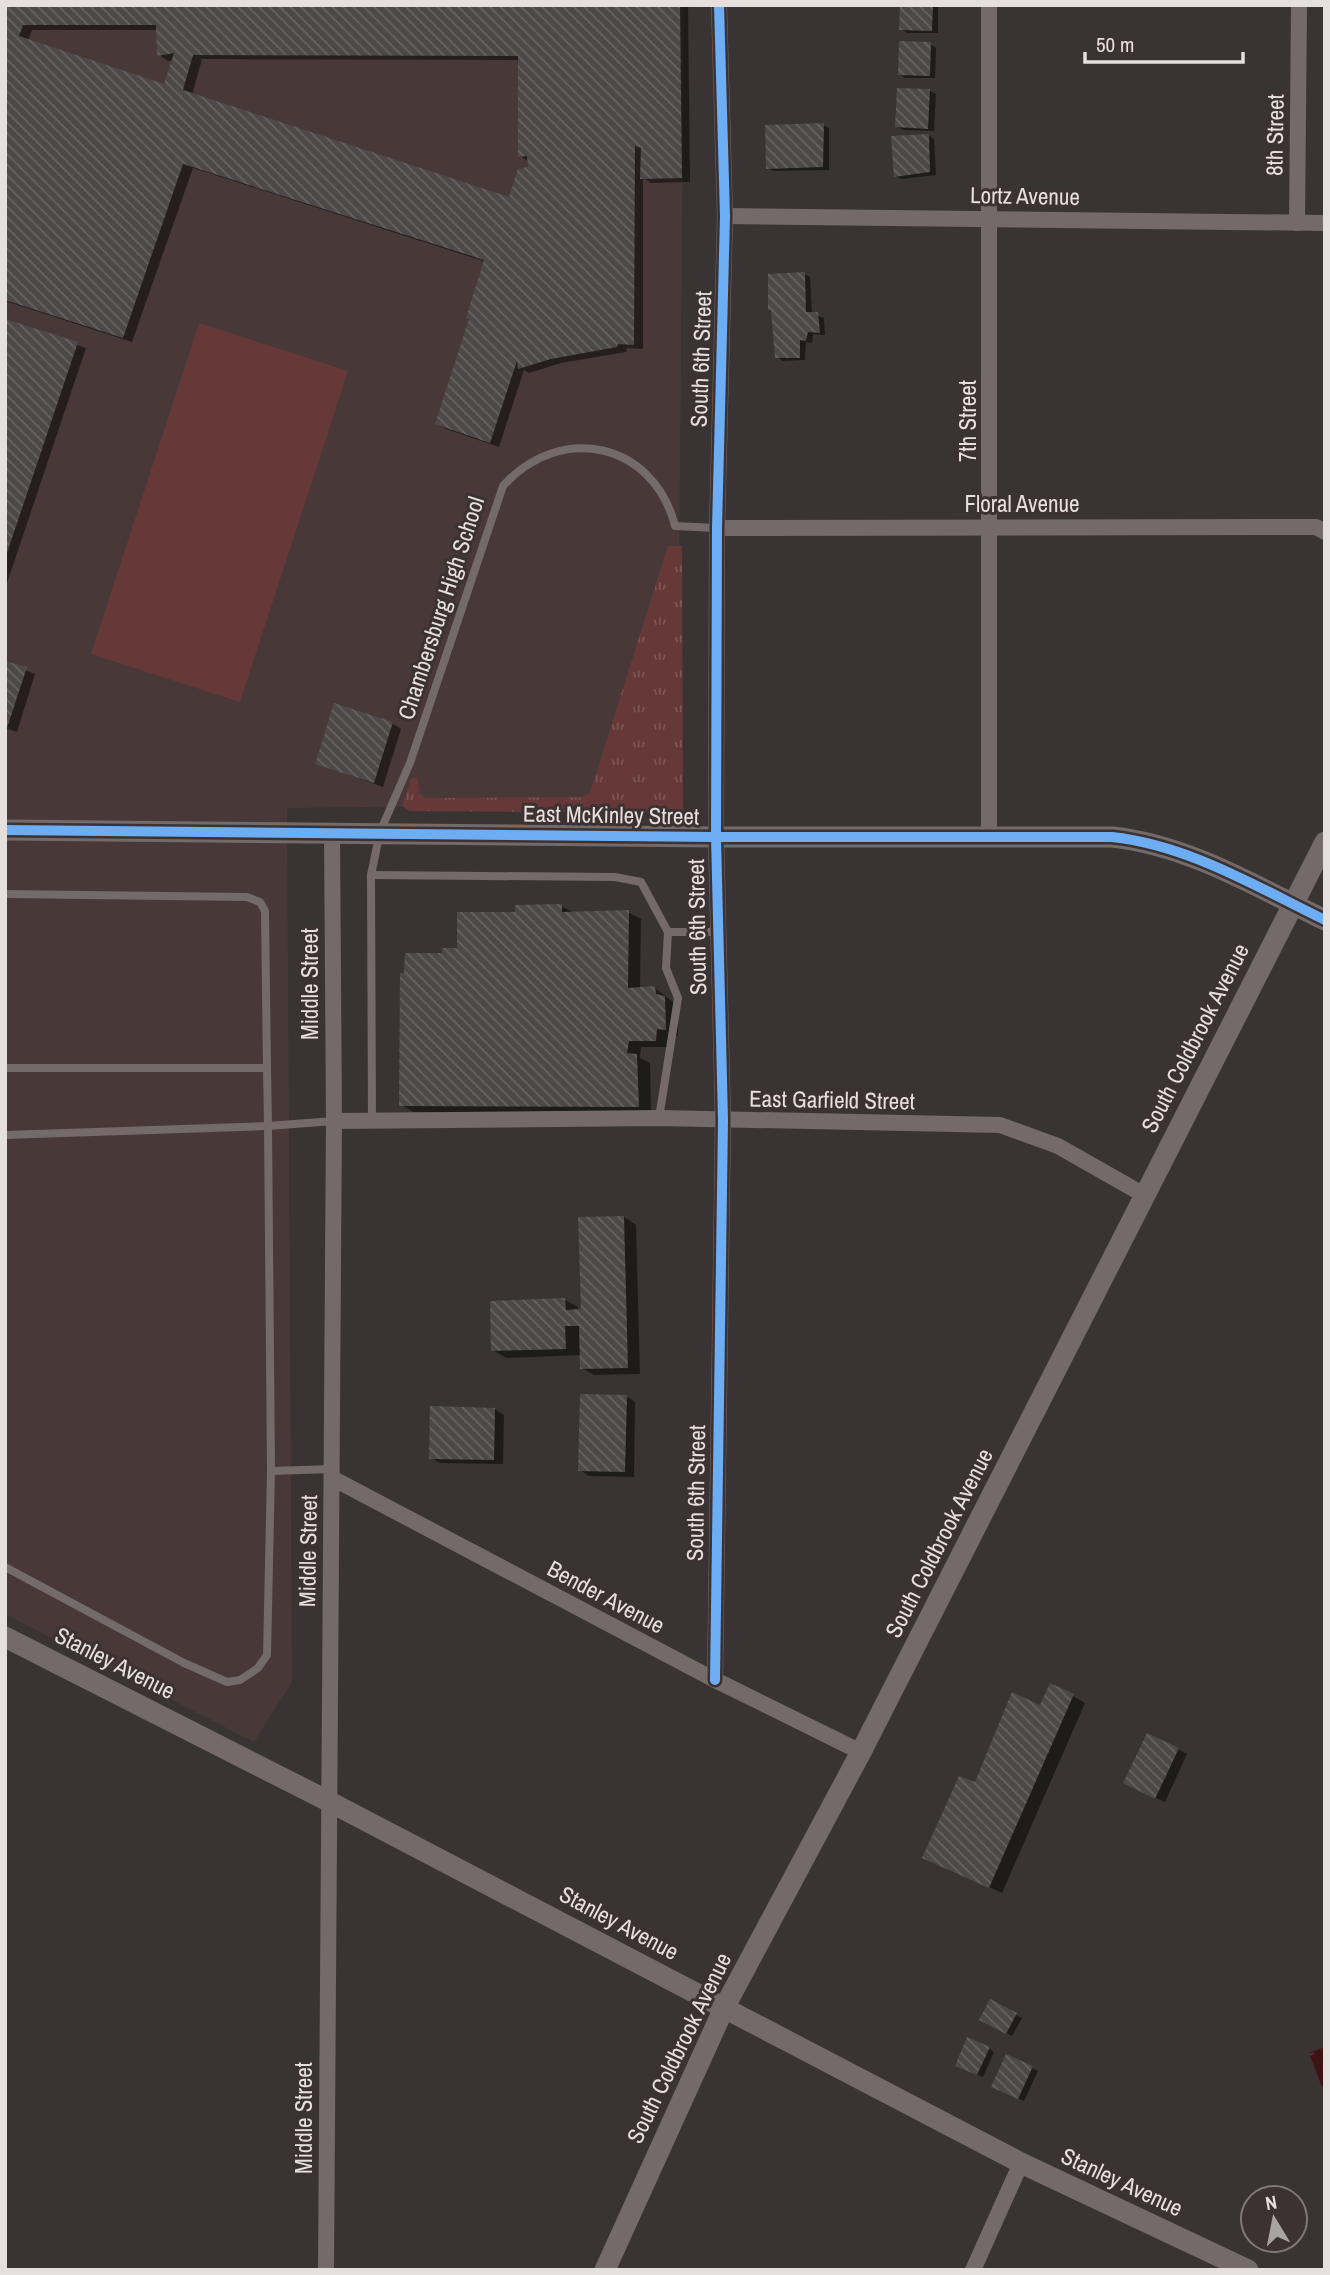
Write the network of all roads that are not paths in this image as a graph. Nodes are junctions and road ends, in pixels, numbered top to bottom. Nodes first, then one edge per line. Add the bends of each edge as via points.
1 (719, 5) edge
2 (989, 5) edge
3 (1299, 5) edge
4 (725, 216) junction
5 (991, 218) junction
6 (1297, 223) junction
7 (1325, 223) edge
8 (990, 526) junction
9 (717, 528) junction
10 (1325, 532) edge
11 (5, 830) edge
12 (332, 832) junction
13 (380, 832) junction
14 (989, 836) junction
15 (716, 837) junction
16 (1325, 842) edge
17 (371, 875) junction
18 (5, 894) edge
19 (1292, 904) junction
20 (1325, 920) edge
21 (668, 932) junction
22 (718, 932) junction
23 (5, 1068) edge
24 (267, 1068) junction
25 (659, 1118) junction
26 (723, 1120) junction
27 (334, 1121) junction
28 (372, 1122) junction
29 (268, 1126) junction
30 (5, 1135) edge
31 (1146, 1196) junction
32 (271, 1471) junction
33 (332, 1473) junction
34 (5, 1567) edge
35 (5, 1637) edge
36 (715, 1680) junction
37 (861, 1752) junction
38 (328, 1801) junction
39 (724, 2008) junction
40 (1021, 2163) junction
41 (326, 2270) edge
42 (604, 2270) edge
43 (973, 2270) edge
44 (1248, 2270) edge

1 - 4 street, South 6th Street
2 - 5 street, 7th Street
3 - 6 street, 8th Street
4 - 5 street, Lortz Avenue
4 - 9 street, South 6th Street
5 - 6 street, Lortz Avenue
5 - 8 street, 7th Street
6 - 7 street, Lortz Avenue
8 - 9 street, Floral Avenue
8 - 10 street, Floral Avenue via 1316,527
8 - 14 street, 7th Street
9 - 13 lane, Chambersburg High School via 676,526 661,489 647,472 605,450 575,448 548,454 511,477 496,501 410,763
9 - 15 street, South 6th Street
11 - 12 street, East McKinley Street
12 - 13 street, East McKinley Street
12 - 27 street, Middle Street
13 - 15 street, East McKinley Street
13 - 17 lane, Chambersburg High School
14 - 15 street, East McKinley Street
14 - 19 street, East McKinley Street via 1145,840 1176,849
15 - 22 street, South 6th Street
16 - 19 street, South Coldbrook Avenue
17 - 21 lane via 615,877 641,882
17 - 28 lane, Chambersburg High School
18 - 24 lane via 247,897 260,902 265,911
19 - 20 street, East McKinley Street
19 - 31 street, South Coldbrook Avenue
21 - 22 lane
21 - 25 lane via 666,968 678,998
22 - 26 street, South 6th Street
23 - 24 lane
24 - 29 lane
25 - 26 street, East Garfield Street
25 - 28 street, East Garfield Street
26 - 31 street, East Garfield Street via 1000,1125 1058,1146
26 - 36 street, South 6th Street
27 - 28 street, East Garfield Street
27 - 29 lane
27 - 33 street, Middle Street
29 - 30 lane
29 - 32 lane
31 - 37 street, South Coldbrook Avenue
32 - 33 lane
32 - 34 lane via 267,1655 240,1680 227,1682 184,1663
33 - 36 street, Bender Avenue
33 - 38 street, Middle Street
35 - 38 street, Stanley Avenue
36 - 37 street, Bender Avenue
37 - 39 street, South Coldbrook Avenue
38 - 39 street, Stanley Avenue
38 - 41 street, Middle Street
39 - 40 street, Stanley Avenue
39 - 42 street, South Coldbrook Avenue
40 - 43 street
40 - 44 street, Stanley Avenue

